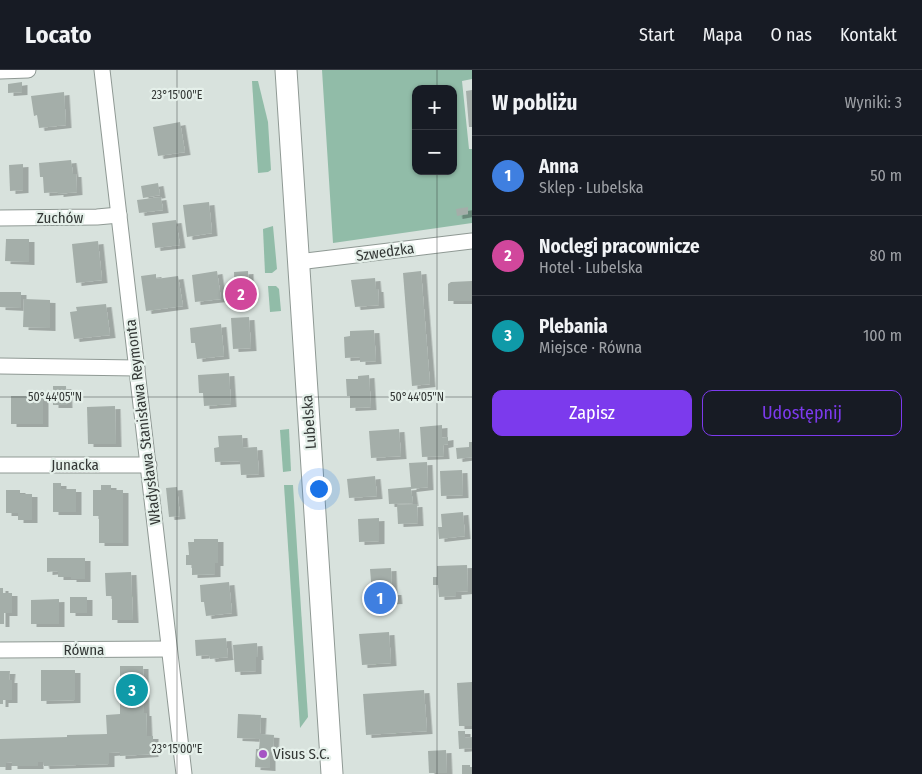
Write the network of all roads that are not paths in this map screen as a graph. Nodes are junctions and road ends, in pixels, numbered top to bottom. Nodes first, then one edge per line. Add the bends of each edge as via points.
1 (28, 70) edge
2 (102, 70) edge
3 (286, 70) edge
4 (0, 71) edge
5 (119, 215) junction
6 (0, 218) edge
7 (472, 241) edge
8 (298, 262) junction
9 (0, 366) edge
10 (138, 368) junction
11 (0, 465) edge
12 (149, 465) junction
13 (169, 649) junction
14 (0, 650) edge
15 (184, 774) edge
16 (332, 774) edge

1 - 4 street
2 - 5 street, Władysława Stanisława Reymonta
3 - 8 street, Lubelska
5 - 6 street, Zuchów
5 - 10 street, Władysława Stanisława Reymonta
7 - 8 street, Szwedzka
8 - 16 street, Lubelska
9 - 10 street
10 - 12 street, Władysława Stanisława Reymonta
11 - 12 street, Junacka
12 - 13 street, Władysława Stanisława Reymonta
13 - 14 street, Równa
13 - 15 street, Władysława Stanisława Reymonta

